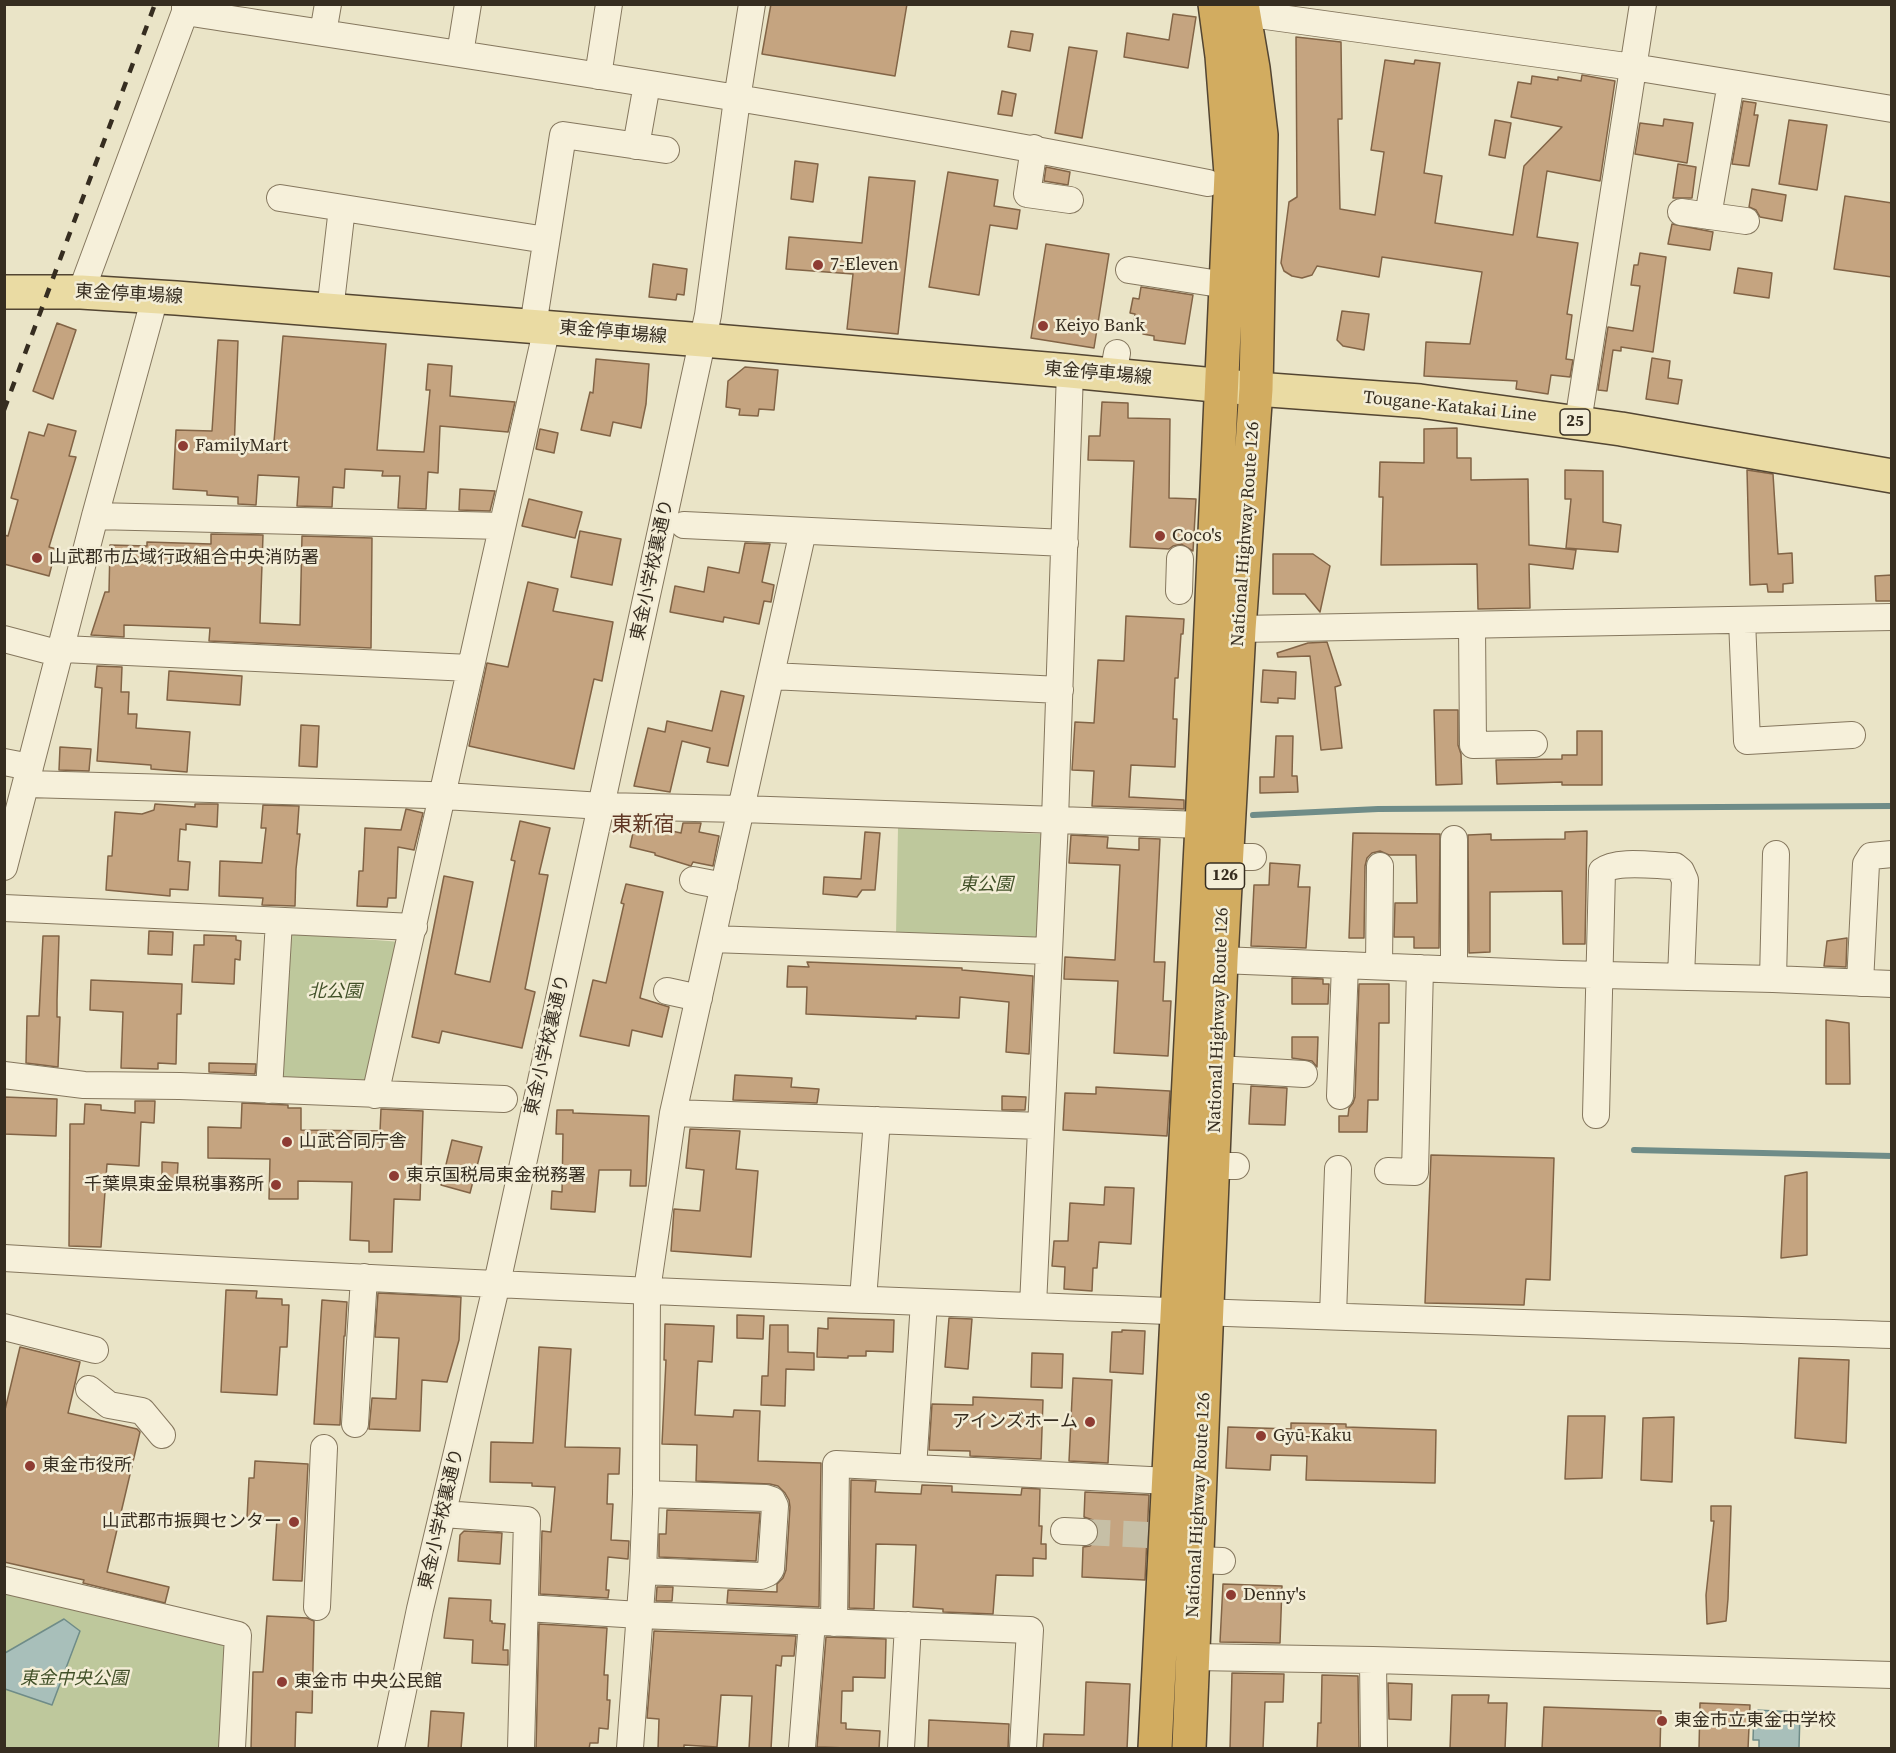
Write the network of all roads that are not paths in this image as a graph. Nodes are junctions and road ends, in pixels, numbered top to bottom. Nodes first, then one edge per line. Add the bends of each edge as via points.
1 (328, 4) edge
2 (468, 4) edge
3 (609, 4) edge
4 (752, 4) edge
5 (1643, 4) edge
6 (1235, 7) edge
7 (185, 8) edge
8 (323, 33) junction
9 (460, 54) junction
10 (1633, 67) junction
11 (598, 76) junction
12 (1731, 83) junction
13 (647, 84) junction
14 (737, 99) junction
15 (1892, 109) edge
16 (636, 146) junction
17 (1034, 148) junction
18 (666, 150) dead end
19 (1208, 183) dead end
20 (280, 198) dead end
21 (1070, 200) dead end
22 (342, 208) junction
23 (1681, 212) dead end
24 (1708, 216) junction
25 (1746, 221) dead end
26 (546, 240) junction
27 (1129, 270) dead end
28 (1226, 285) junction
29 (4, 292) edge
30 (81, 292) junction
31 (155, 297) junction
32 (330, 311) junction
33 (540, 327) junction
34 (703, 340) junction
35 (1070, 371) junction
36 (1222, 384) junction
37 (1256, 389) junction
38 (1578, 422) junction
39 (1892, 476) edge
40 (95, 516) junction
41 (684, 525) dead end
42 (502, 526) junction
43 (803, 531) junction
44 (1065, 543) junction
45 (1180, 560) dead end
46 (1179, 591) dead end
47 (1892, 617) edge
48 (1742, 621) junction
49 (1472, 626) junction
50 (1239, 628) junction
51 (4, 639) edge
52 (62, 651) junction
53 (470, 668) junction
54 (771, 676) junction
55 (1060, 690) junction
56 (1852, 735) dead end
57 (1534, 744) dead end
58 (4, 762) edge
59 (28, 776) junction
60 (441, 796) junction
61 (602, 806) junction
62 (741, 809) junction
63 (1055, 820) junction
64 (1202, 825) junction
65 (1454, 839) dead end
66 (1776, 854) dead end
67 (1892, 854) edge
68 (1380, 866) dead end
69 (4, 867) edge
70 (693, 879) dead end
71 (724, 886) junction
72 (4, 908) edge
73 (279, 921) junction
74 (414, 927) junction
75 (712, 939) junction
76 (1049, 951) junction
77 (1221, 960) junction
78 (1346, 965) junction
79 (1380, 966) junction
80 (1420, 968) junction
81 (1454, 969) junction
82 (1599, 975) junction
83 (1681, 977) junction
84 (1773, 979) junction
85 (1860, 983) junction
86 (1892, 984) edge
87 (667, 991) dead end
88 (699, 998) junction
89 (1217, 1069) junction
90 (4, 1074) edge
91 (1304, 1074) dead end
92 (269, 1090) junction
93 (375, 1095) junction
94 (1340, 1096) dead end
95 (504, 1099) dead end
96 (674, 1113) junction
97 (1596, 1115) dead end
98 (877, 1120) junction
99 (1041, 1126) junction
100 (1338, 1169) dead end
101 (1388, 1171) dead end
102 (4, 1258) edge
103 (364, 1277) junction
104 (497, 1283) junction
105 (647, 1290) junction
106 (863, 1299) junction
107 (924, 1302) junction
108 (1033, 1306) junction
109 (1192, 1312) junction
110 (1333, 1316) junction
111 (4, 1327) edge
112 (1892, 1335) edge
113 (95, 1350) dead end
114 (89, 1389) dead end
115 (355, 1424) dead end
116 (162, 1435) dead end
117 (324, 1448) dead end
118 (913, 1468) junction
119 (1169, 1481) junction
120 (646, 1494) junction
121 (443, 1514) junction
122 (643, 1571) junction
123 (4, 1580) edge
124 (317, 1607) dead end
125 (526, 1608) junction
126 (640, 1615) junction
127 (823, 1622) junction
128 (908, 1625) junction
129 (1192, 1658) junction
130 (1373, 1660) junction
131 (1892, 1675) edge
132 (232, 1749) edge
133 (391, 1749) edge
134 (521, 1749) edge
135 (630, 1749) edge
136 (802, 1749) edge
137 (901, 1749) edge
138 (1023, 1749) edge
139 (1155, 1749) edge
140 (1189, 1749) edge
141 (1374, 1749) edge

1 - 8 street
2 - 9 street
3 - 11 street
4 - 14 street, 東金小学校裏通り
5 - 10 street
6 - 10 street
6 - 28 highway, National Highway Route 126 / 126 via 1230,28 1233,54 1224,79 1232,174
6 - 37 highway, National Highway Route 126 / 126 via 1253,68 1261,135
7 - 8 street
7 - 30 street
8 - 9 street
9 - 11 street
10 - 12 street
10 - 38 street
11 - 13 street
12 - 15 street
12 - 24 street
13 - 14 street
13 - 16 street
14 - 17 street
14 - 34 street, 東金小学校裏通り
16 - 18 street
16 - 26 street via 563,135
17 - 19 street
17 - 21 street via 1027,194
20 - 22 street
22 - 26 street
22 - 32 street
23 - 24 street
24 - 25 street
26 - 33 street
27 - 28 street
28 - 36 highway, National Highway Route 126 / 126
29 - 30 main road, 東金停車場線
30 - 31 main road, 東金停車場線
31 - 32 main road, 東金停車場線
31 - 40 street
32 - 33 main road, 東金停車場線
33 - 34 main road, 東金停車場線
33 - 42 street
34 - 35 main road, 東金停車場線
34 - 61 street, 東金小学校裏通り
35 - 36 main road, 東金停車場線 via 1115,364
35 - 44 street
36 - 37 main road, 25
36 - 64 highway, National Highway Route 126 / 126
37 - 38 main road, Tougane-Katakai Line / 25 via 1420,402
37 - 50 highway, National Highway Route 126 / 126
38 - 39 main road, Tougane-Katakai Line / 25
40 - 42 street
40 - 52 street
41 - 43 street
42 - 53 street
43 - 44 street
43 - 54 street
44 - 55 street
45 - 46 street
47 - 48 street
48 - 49 street
48 - 56 street via 1747,741
49 - 50 street
49 - 57 street via 1473,745
50 - 77 highway, National Highway Route 126 / 126 via 1240,857
51 - 52 street
52 - 53 street
52 - 59 street
53 - 60 street
54 - 55 street
54 - 62 street
55 - 63 street
58 - 59 street
59 - 60 street
59 - 69 street
60 - 61 street
60 - 74 street
61 - 62 street
61 - 104 street, 東金小学校裏通り
62 - 63 street
62 - 71 street
63 - 64 street
63 - 76 street
64 - 109 highway, National Highway Route 126 / 126
65 - 81 street
66 - 84 street
67 - 85 street via 1871,856 1866,864
68 - 79 street
70 - 71 street
71 - 75 street
72 - 73 street
73 - 74 street
73 - 92 street
74 - 93 street
75 - 76 street
75 - 88 street
76 - 99 street
77 - 78 street
77 - 89 highway, National Highway Route 126 / 126
78 - 79 street
78 - 94 street
79 - 80 street
80 - 81 street
80 - 101 street via 1415,1172
81 - 82 street
82 - 83 street
82 - 83 street via 1602,871 1622,865 1676,866 1684,880
82 - 97 street
83 - 84 street
84 - 85 street
85 - 86 street
87 - 88 street
88 - 96 street
89 - 91 street
89 - 109 highway, National Highway Route 126 / 126 via 1224,1166
90 - 92 street via 84,1085
92 - 93 street
93 - 95 street
96 - 98 street
96 - 105 street
98 - 99 street
98 - 106 street
99 - 108 street
100 - 110 street
102 - 103 street
103 - 104 street
103 - 115 street
104 - 105 street
104 - 121 street, 東金小学校裏通り
105 - 106 street
105 - 120 street
106 - 107 street
107 - 108 street
107 - 118 street
108 - 109 street
109 - 110 street
109 - 119 highway, National Highway Route 126 / 126
109 - 129 highway, National Highway Route 126 / 126 via 1209,1561
110 - 112 street
111 - 113 street
114 - 116 street via 109,1405 142,1411
117 - 124 street
118 - 119 street
118 - 127 street via 836,1464
119 - 139 highway, National Highway Route 126 / 126 via 1157,1535
120 - 122 street
120 - 122 street via 766,1498 775,1506 768,1573 761,1576
121 - 125 street via 527,1520
121 - 133 street, 東金小学校裏通り
122 - 126 street
123 - 132 street via 237,1635
125 - 126 street
125 - 134 street
126 - 127 street
126 - 135 street
127 - 128 street
127 - 136 street
128 - 137 street
128 - 138 street via 1030,1630
129 - 130 street
129 - 140 highway, National Highway Route 126 / 126
130 - 131 street
130 - 141 street

